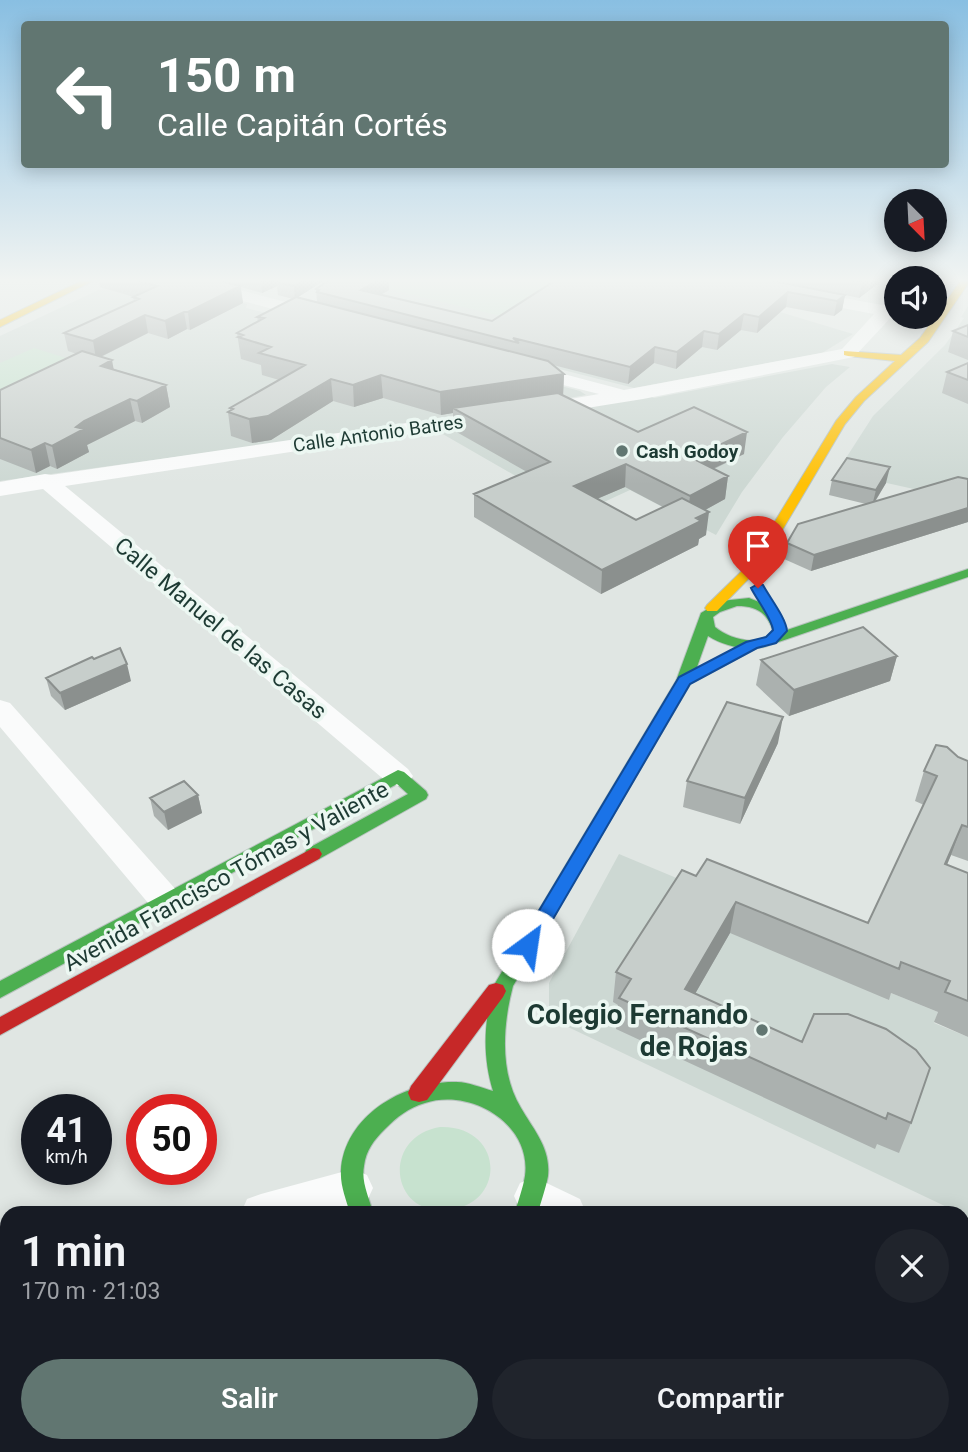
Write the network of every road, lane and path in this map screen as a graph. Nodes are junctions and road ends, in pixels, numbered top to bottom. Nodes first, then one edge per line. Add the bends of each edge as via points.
1 (850, 348) edge
2 (915, 348) edge
3 (843, 355) junction
4 (906, 359) junction
5 (510, 366) edge
6 (884, 378) junction
7 (643, 393) junction
8 (45, 480) junction
9 (0, 489) edge
10 (754, 566) junction
11 (968, 573) edge
12 (775, 611) junction
13 (709, 616) junction
14 (775, 637) junction
15 (752, 645) junction
16 (684, 681) junction
17 (0, 709) edge
18 (398, 776) junction
19 (166, 901) junction
20 (517, 964) junction
21 (0, 990) edge
22 (0, 1027) edge
23 (419, 1093) junction
24 (512, 1112) junction
25 (350, 1205) edge
26 (542, 1206) edge

1 - 3 street
2 - 4 main road
3 - 4 main road
3 - 6 main road via 869,365
3 - 7 street, Calle Antonio Batres
4 - 6 main road
5 - 7 street via 615,393
6 - 10 main road via 840,423
7 - 8 street, Calle Antonio Batres
8 - 9 street, Calle Antonio Batres
8 - 18 street, Calle Manuel de las Casas
10 - 12 main road via 758,588
10 - 13 main road
11 - 14 main road
12 - 13 main road via 741,602 725,603
12 - 14 main road via 780,625
13 - 15 main road via 712,633
13 - 16 main road
14 - 15 main road
15 - 16 main road
16 - 20 main road
17 - 19 street
18 - 19 main road, Avenida Francisco Tómas y Valiente
18 - 22 main road, Avenida Francisco Tómas y Valiente via 420,795
19 - 21 main road, Avenida Francisco Tómas y Valiente
20 - 23 main road
20 - 24 main road via 495,1007 491,1032 496,1076
23 - 24 main road via 442,1088 472,1091
23 - 25 main road via 390,1107 368,1129 355,1157
24 - 26 main road via 536,1150

